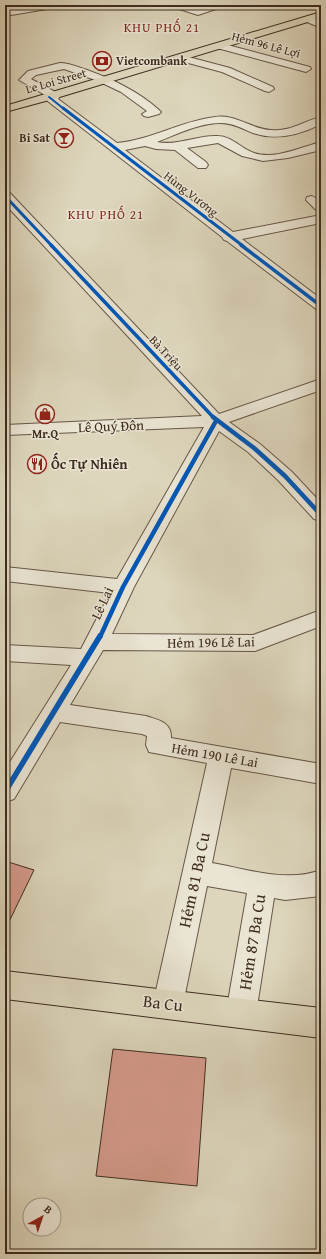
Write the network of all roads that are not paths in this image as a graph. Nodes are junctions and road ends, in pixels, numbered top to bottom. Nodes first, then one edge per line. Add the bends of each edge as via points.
1 (53, 5) edge
2 (176, 5) edge
3 (219, 5) edge
4 (5, 13) edge
5 (321, 15) edge
6 (308, 19) junction
7 (321, 24) edge
8 (220, 46) junction
9 (181, 58) junction
10 (306, 69) dead end
11 (105, 80) junction
12 (269, 89) dead end
13 (52, 96) junction
14 (5, 109) edge
15 (321, 120) edge
16 (170, 132) junction
17 (286, 132) junction
18 (145, 142) junction
19 (321, 145) edge
20 (115, 147) junction
21 (178, 147) junction
22 (202, 165) dead end
23 (7, 201) edge
24 (321, 219) edge
25 (229, 237) junction
26 (321, 306) edge
27 (321, 384) edge
28 (216, 422) junction
29 (5, 430) edge
30 (321, 515) edge
31 (5, 574) edge
32 (123, 587) junction
33 (321, 618) edge
34 (92, 650) junction
35 (5, 653) edge
36 (55, 712) junction
37 (221, 756) junction
38 (321, 774) edge
39 (5, 792) edge
40 (196, 872) junction
41 (321, 882) edge
42 (262, 884) junction
43 (5, 985) edge
44 (168, 1004) junction
45 (241, 1013) junction
46 (321, 1023) edge

1 - 4 street
2 - 3 street via 198,12
5 - 6 main road, Le Loi Street
6 - 7 street
6 - 8 main road, Le Loi Street
8 - 9 main road, Le Loi Street
8 - 10 street, Hẻm 96 Lê Lợi
9 - 11 main road, Le Loi Street
9 - 12 street via 226,70
11 - 13 main road, Le Loi Street
11 - 13 street, Hùng Vương via 60,66 32,73 24,80
11 - 16 street via 145,102 155,112 150,117
13 - 14 main road, Le Loi Street
13 - 20 street, Hùng Vương
15 - 17 street
16 - 17 street via 224,119 266,133
16 - 18 street
17 - 19 street
18 - 20 street
18 - 21 street
19 - 21 street via 270,157 256,157 219,139
20 - 25 street, Hùng Vương
21 - 22 street
23 - 28 street, Bà Triệu
24 - 25 street
25 - 26 street, Hùng Vương
27 - 28 street, Lê Quý Đôn
28 - 29 street, Lê Quý Đôn
28 - 30 street, Bà Triệu via 259,453 285,476
28 - 32 street, Lê Lai
31 - 32 street
32 - 34 street, Lê Lai
33 - 34 street, Hẻm 196 Lê Lai via 255,643
34 - 35 street, Hẻm 196 Lê Lai
34 - 36 street, Lê Lai
36 - 37 street, Hẻm 190 Lê Lai via 146,725 159,731 158,745
36 - 39 street, Lê Lai
37 - 38 street, Hẻm 190 Lê Lai
37 - 40 street, Hẻm 81 Ba Cu
40 - 42 street
40 - 44 street, Hẻm 81 Ba Cu
41 - 42 street, Hẻm 87 Ba Cu via 285,888
42 - 45 street, Hẻm 87 Ba Cu
43 - 44 main road, Ba Cu
44 - 45 main road, Ba Cu
45 - 46 main road, Ba Cu

